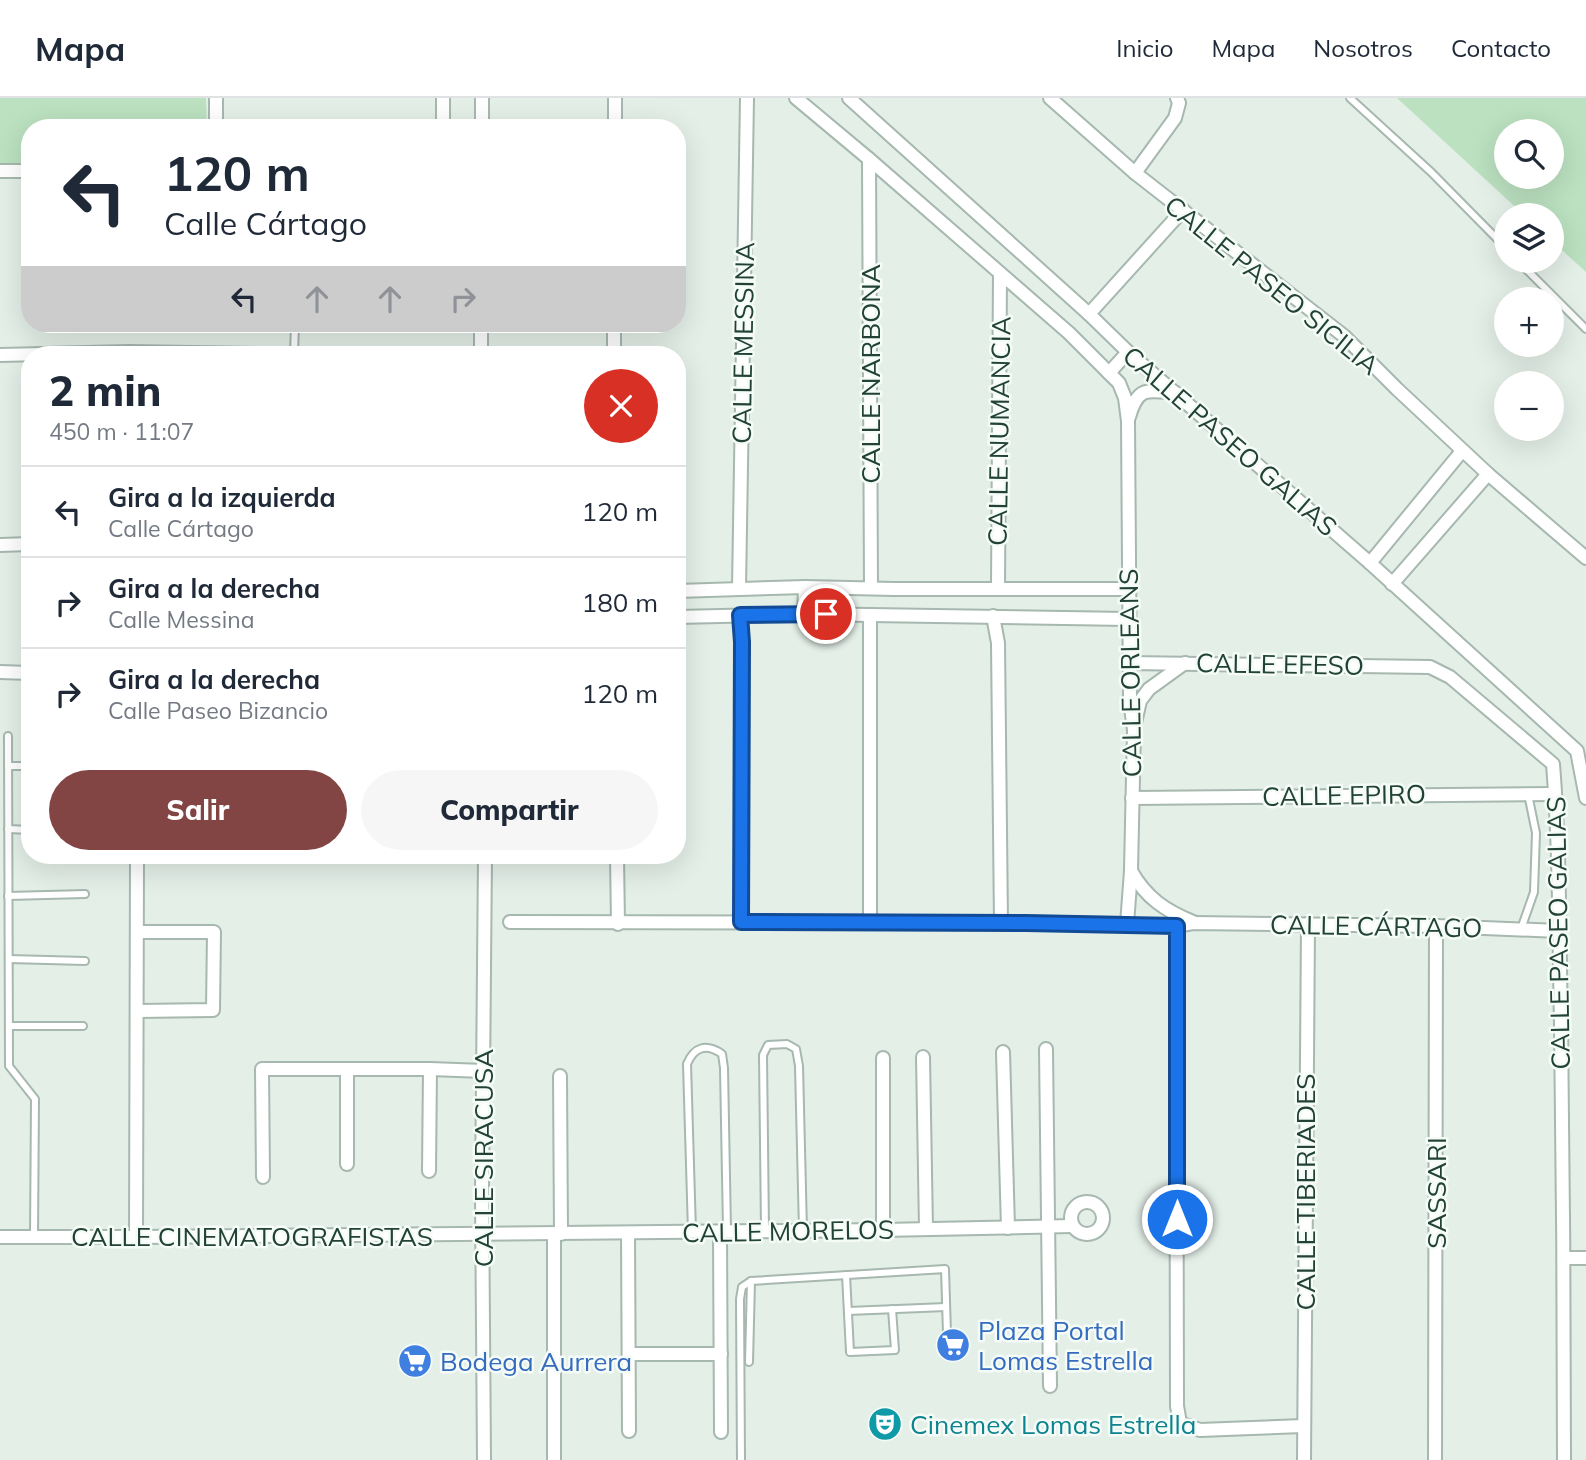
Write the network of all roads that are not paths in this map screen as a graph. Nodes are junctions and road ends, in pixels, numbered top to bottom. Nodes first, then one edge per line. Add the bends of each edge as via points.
1 (216, 98) edge
2 (443, 98) edge
3 (482, 98) edge
4 (615, 98) edge
5 (747, 98) edge
6 (796, 98) edge
7 (849, 98) edge
8 (1051, 98) edge
9 (1177, 98) edge
10 (1350, 98) edge
11 (216, 119) edge
12 (443, 119) edge
13 (482, 119) edge
14 (615, 119) edge
15 (869, 159) junction
16 (0, 171) edge
17 (21, 171) edge
18 (1135, 173) junction
19 (1183, 209) junction
20 (1494, 236) edge
21 (1530, 273) edge
22 (1000, 275) junction
23 (1089, 314) junction
24 (1586, 330) edge
25 (1128, 352) junction
26 (21, 354) edge
27 (0, 355) edge
28 (1109, 373) junction
29 (1176, 393) junction
30 (1128, 421) junction
31 (1462, 451) junction
32 (1488, 474) junction
33 (21, 544) edge
34 (0, 545) edge
35 (1586, 558) edge
36 (1370, 563) junction
37 (1392, 584) junction
38 (805, 587) junction
39 (739, 588) junction
40 (871, 588) junction
41 (998, 588) junction
42 (1128, 589) junction
43 (686, 591) edge
44 (804, 614) junction
45 (740, 615) junction
46 (870, 615) junction
47 (993, 616) junction
48 (686, 617) edge
49 (1128, 619) junction
50 (1129, 663) junction
51 (1185, 663) junction
52 (1430, 667) joint
53 (0, 672) edge
54 (21, 673) edge
55 (1134, 730) junction
56 (8, 736) dead end
57 (1581, 755) edge
58 (8, 766) junction
59 (21, 766) edge
60 (1528, 794) junction
61 (1555, 794) junction
62 (1132, 798) junction
63 (1586, 798) edge
64 (8, 829) junction
65 (21, 830) edge
66 (137, 864) edge
67 (485, 864) edge
68 (617, 864) edge
69 (1131, 871) junction
70 (85, 894) dead end
71 (8, 896) junction
72 (510, 922) dead end
73 (741, 922) junction
74 (618, 923) junction
75 (870, 923) junction
76 (1001, 923) junction
77 (1193, 923) junction
78 (1127, 924) junction
79 (1308, 924) junction
80 (1177, 926) junction
81 (1436, 926) junction
82 (1521, 930) junction
83 (1559, 931) junction
84 (137, 932) junction
85 (9, 959) junction
86 (85, 961) dead end
87 (136, 1011) junction
88 (9, 1026) junction
89 (83, 1026) dead end
90 (1046, 1049) dead end
91 (1003, 1052) dead end
92 (923, 1057) dead end
93 (883, 1058) dead end
94 (347, 1069) junction
95 (430, 1069) junction
96 (484, 1071) junction
97 (560, 1076) dead end
98 (347, 1164) dead end
99 (429, 1171) dead end
100 (263, 1177) dead end
101 (1072, 1226) dead end
102 (1049, 1227) junction
103 (1008, 1228) junction
104 (926, 1229) junction
105 (883, 1230) junction
106 (765, 1231) junction
107 (803, 1231) junction
108 (692, 1232) junction
109 (724, 1232) junction
110 (628, 1233) junction
111 (504, 1234) joint
112 (557, 1234) junction
113 (483, 1235) junction
114 (0, 1237) edge
115 (34, 1237) junction
116 (135, 1237) junction
117 (1564, 1258) junction
118 (1586, 1258) edge
119 (846, 1275) junction
120 (751, 1281) junction
121 (946, 1307) junction
122 (892, 1309) junction
123 (848, 1311) junction
124 (947, 1334) dead end
125 (629, 1354) junction
126 (721, 1354) junction
127 (749, 1362) dead end
128 (1050, 1386) dead end
129 (1304, 1426) junction
130 (629, 1431) dead end
131 (721, 1432) dead end
132 (484, 1460) edge
133 (554, 1460) edge
134 (741, 1460) edge
135 (1304, 1460) edge
136 (1435, 1460) edge
137 (1564, 1460) edge

1 - 11 street
2 - 12 street
3 - 13 street
4 - 14 street
5 - 39 street, CALLE MESSINA
6 - 15 street, CALLE PASEO GALIAS
7 - 23 street, CALLE PASEO GALIAS
8 - 18 street, CALLE PASEO SICILIA
9 - 18 street via 1175,118
10 - 20 lane
15 - 22 street, CALLE PASEO GALIAS
15 - 40 street, CALLE NARBONA
16 - 17 street
18 - 19 street, CALLE PASEO SICILIA
19 - 23 street
19 - 31 street, CALLE PASEO SICILIA via 1344,336
21 - 24 lane
22 - 28 street, CALLE PASEO GALIAS
22 - 41 street, CALLE NUMANCIA
23 - 25 street, CALLE PASEO GALIAS
25 - 28 street
25 - 29 street, CALLE PASEO GALIAS
26 - 27 street
28 - 30 street, CALLE PASEO GALIAS via 1125,398
29 - 30 street via 1139,395
29 - 36 street, CALLE PASEO GALIAS
30 - 42 street, CALLE ORLEANS
31 - 32 street, CALLE PASEO SICILIA
31 - 36 street
32 - 35 street, CALLE PASEO SICILIA
32 - 37 street
33 - 34 street
36 - 37 street, CALLE PASEO GALIAS
37 - 57 street, CALLE PASEO GALIAS
38 - 39 street
38 - 40 street
38 - 44 street
39 - 43 street
40 - 41 street
41 - 42 street
42 - 49 street, CALLE ORLEANS
44 - 45 street
44 - 46 street
45 - 48 street
45 - 73 street
46 - 47 street
46 - 75 street
47 - 49 street
47 - 76 street via 998,643
49 - 50 street, CALLE ORLEANS
50 - 51 street, CALLE EFESO
50 - 55 street, CALLE ORLEANS
51 - 52 street, CALLE EFESO
51 - 55 street via 1149,689 1140,701
52 - 61 street, CALLE PASEO GALIAS via 1450,677 1553,764
53 - 54 street
55 - 62 street, CALLE ORLEANS
56 - 58 lane
57 - 63 street, CALLE PASEO GALIAS
58 - 59 lane
58 - 64 lane
60 - 61 street, CALLE EPIRO
60 - 62 street, CALLE EPIRO
60 - 82 lane via 1536,832 1534,892
61 - 83 street, CALLE PASEO GALIAS
62 - 69 street, CALLE ORLEANS
64 - 65 lane
64 - 71 lane
66 - 84 street
67 - 96 street, CALLE SIRACUSA
68 - 74 street
69 - 77 street, CALLE CÁRTAGO via 1155,902
69 - 78 street, CALLE ORLEANS
70 - 71 lane
71 - 85 lane
72 - 74 street, CALLE CÁRTAGO
73 - 74 street, CALLE CÁRTAGO
73 - 75 street, CALLE CÁRTAGO
75 - 76 street, CALLE CÁRTAGO
76 - 78 street, CALLE CÁRTAGO
77 - 79 street, CALLE CÁRTAGO
77 - 80 street, CALLE CÁRTAGO
78 - 80 street, CALLE CÁRTAGO
79 - 81 street, CALLE CÁRTAGO
79 - 129 street, CALLE TIBERIADES
80 - 129 street via 1180,1423 1200,1430
81 - 82 street, CALLE CÁRTAGO
81 - 136 street, SASSARI
82 - 83 street, CALLE CÁRTAGO
83 - 117 street, CALLE PASEO GALIAS
84 - 87 street
84 - 87 street via 214,932 213,1010
85 - 86 lane
85 - 88 lane
87 - 116 street
88 - 89 lane
88 - 115 lane via 9,1066 35,1099
90 - 102 street
91 - 103 street
92 - 104 street
93 - 105 street
94 - 95 street
94 - 98 street
94 - 100 street via 262,1069
95 - 96 street
95 - 99 street
96 - 113 street, CALLE SIRACUSA
97 - 112 street
101 - 102 street, CALLE MORELOS
102 - 103 street, CALLE MORELOS
102 - 128 street
103 - 104 street, CALLE MORELOS
104 - 105 street, CALLE MORELOS
105 - 107 street, CALLE MORELOS
106 - 107 street, CALLE MORELOS
106 - 107 lane via 763,1055 768,1045 787,1044 796,1049 799,1066
106 - 109 street, CALLE MORELOS
108 - 109 street, CALLE MORELOS
108 - 109 lane via 687,1064 699,1048 722,1054 724,1068
108 - 110 street, CALLE MORELOS
109 - 126 street
110 - 112 street, CALLE MORELOS
110 - 125 street
111 - 112 street, CALLE MORELOS
111 - 113 street, CALLE CINEMATOGRAFISTAS
112 - 133 street
113 - 116 street, CALLE CINEMATOGRAFISTAS
113 - 132 street, CALLE SIRACUSA
114 - 115 street, CALLE CINEMATOGRAFISTAS
115 - 116 street, CALLE CINEMATOGRAFISTAS
117 - 118 street
117 - 137 street, CALLE PASEO GALIAS
119 - 120 lane
119 - 121 lane via 945,1269
119 - 123 lane
120 - 127 lane
120 - 134 lane via 742,1287 740,1299
121 - 122 lane
121 - 124 lane
122 - 123 lane
122 - 123 lane via 895,1350 861,1352 850,1352
125 - 126 street
125 - 130 street
126 - 131 street
129 - 135 street, CALLE TIBERIADES

